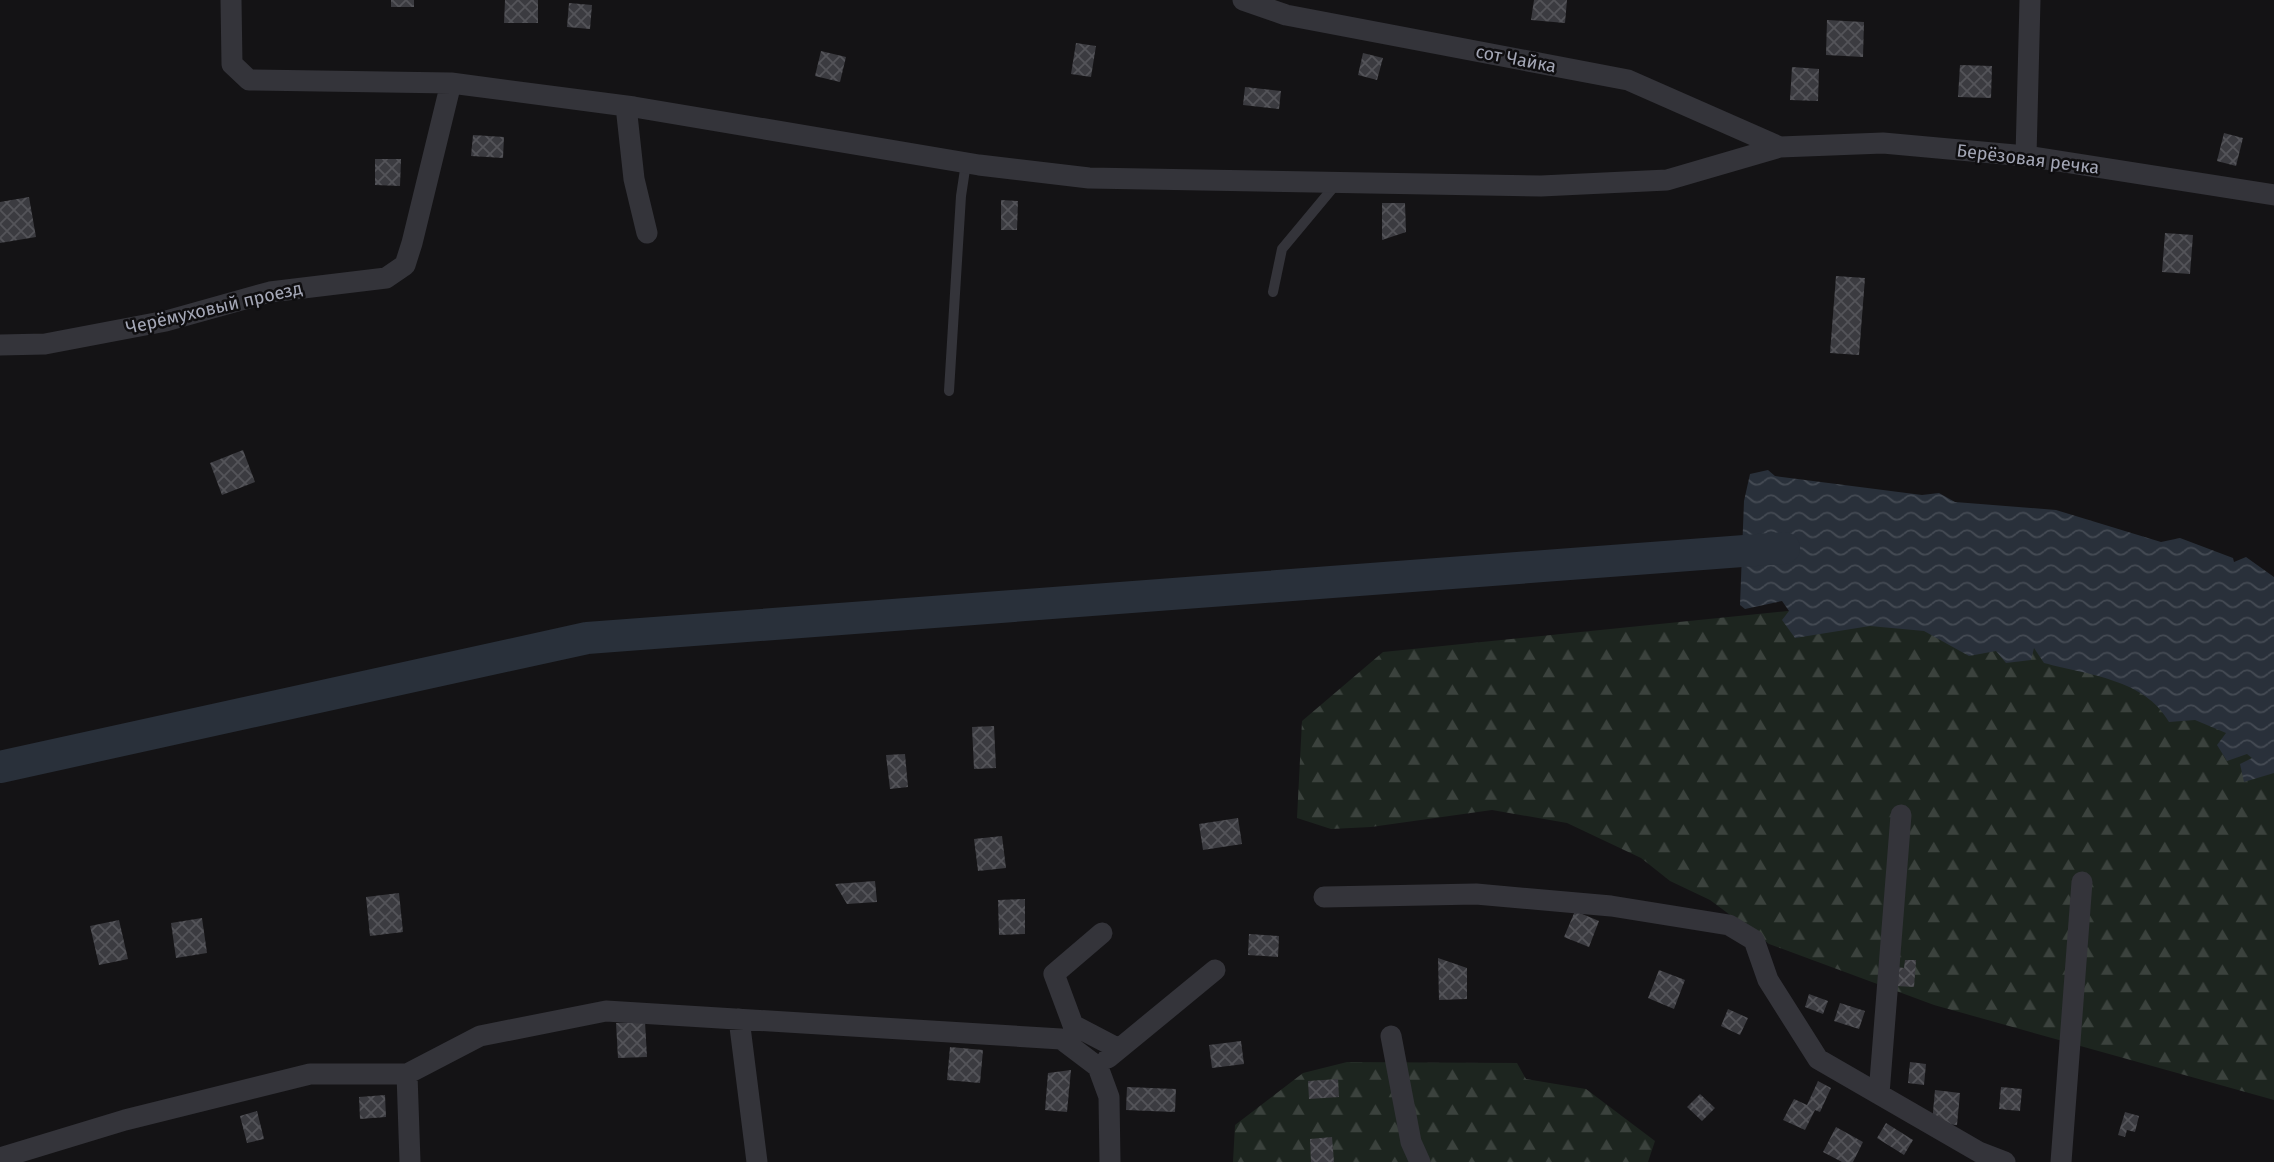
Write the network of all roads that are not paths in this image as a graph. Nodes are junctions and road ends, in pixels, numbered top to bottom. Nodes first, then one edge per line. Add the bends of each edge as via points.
1 (231, 0) edge
2 (1243, 0) edge
3 (2030, 0) edge
4 (451, 83) junction
5 (626, 106) junction
6 (1780, 147) junction
7 (2026, 156) junction
8 (966, 163) junction
9 (1338, 183) junction
10 (2274, 195) edge
11 (647, 233) dead end
12 (1273, 292) dead end
13 (0, 345) edge
14 (949, 391) dead end
15 (1901, 815) dead end
16 (2082, 882) dead end
17 (1324, 897) dead end
18 (1101, 933) dead end
19 (1215, 970) dead end
20 (739, 1019) junction
21 (1391, 1036) dead end
22 (1119, 1049) junction
23 (1098, 1066) junction
24 (407, 1073) junction
25 (1879, 1094) junction
26 (0, 1158) edge
27 (410, 1162) edge
28 (757, 1162) edge
29 (1110, 1162) edge
30 (1420, 1162) edge
31 (2006, 1162) edge
32 (2061, 1162) edge

1 - 4 street via 232,64 249,80
2 - 6 street, сот Чайка via 1286,15 1628,80
3 - 7 street
4 - 5 street
4 - 13 street, Черёмуховый проезд via 405,265 386,278 270,292 166,321 45,344
5 - 8 street
5 - 11 street via 634,179
6 - 7 street, Берёзовая речка via 1883,143
6 - 9 street via 1667,180 1541,186
7 - 10 street, Берёзовая речка
8 - 9 street via 1090,178
8 - 14 lane
9 - 12 lane via 1282,248
15 - 25 street
16 - 32 street
17 - 25 street via 1476,894 1611,906 1729,926 1754,940 1768,980 1818,1059
18 - 22 street via 1054,974 1073,1025
19 - 22 street
20 - 23 street via 1061,1039
20 - 24 street via 606,1011 480,1037
20 - 28 street
21 - 30 street via 1411,1142
22 - 23 street
23 - 29 street via 1109,1097
24 - 26 street via 310,1074 125,1120
24 - 27 street
25 - 31 street via 1979,1152

